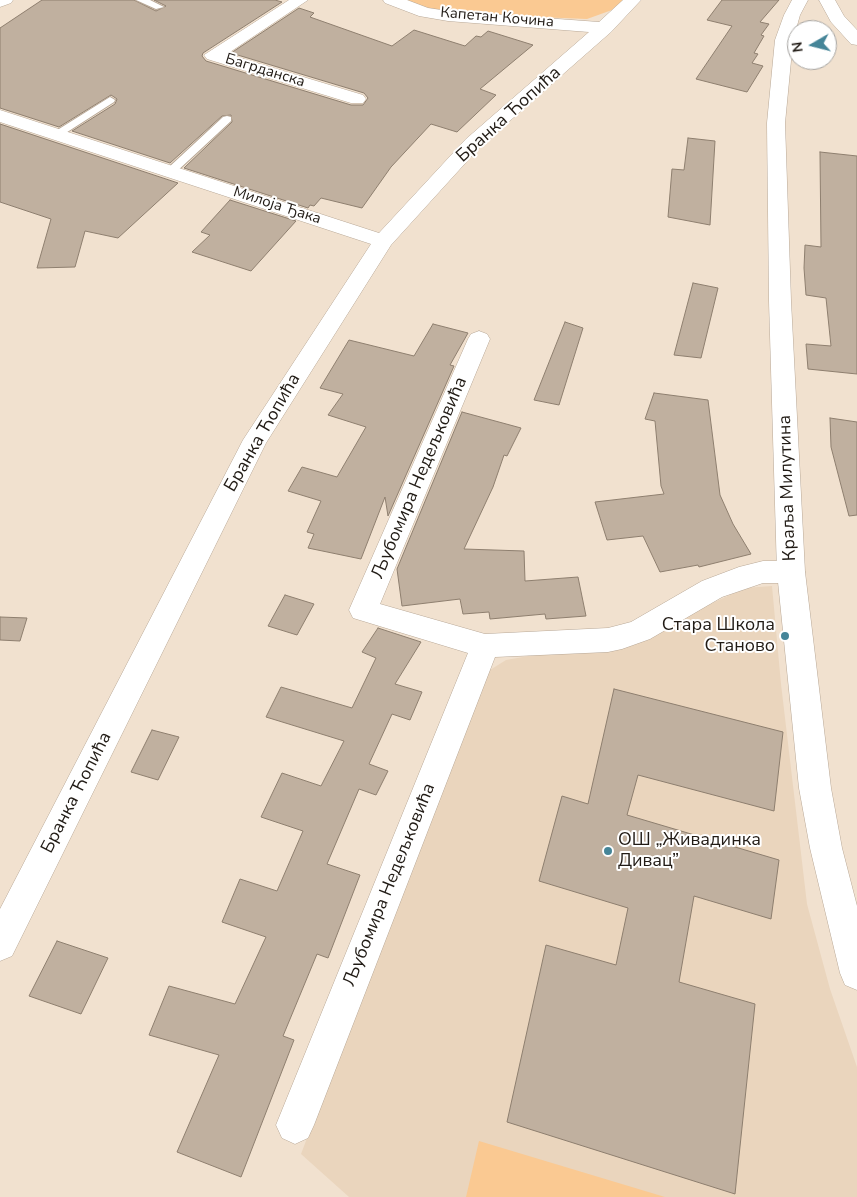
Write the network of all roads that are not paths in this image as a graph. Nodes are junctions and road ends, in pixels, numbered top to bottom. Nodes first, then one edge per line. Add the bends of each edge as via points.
1 (5, 0) edge
2 (141, 0) edge
3 (300, 0) edge
4 (391, 0) edge
5 (633, 0) edge
6 (800, 0) edge
7 (827, 0) edge
8 (0, 2) edge
9 (159, 7) dead end
10 (605, 28) junction
11 (857, 40) edge
12 (357, 99) dead end
13 (110, 100) dead end
14 (0, 116) edge
15 (226, 119) dead end
16 (57, 134) junction
17 (171, 171) junction
18 (383, 241) junction
19 (479, 339) dead end
20 (791, 572) junction
21 (485, 646) junction
22 (0, 944) edge
23 (857, 973) edge
24 (295, 1125) dead end

1 - 8 street
2 - 9 lane
3 - 12 street, Багрданска via 213,55
4 - 10 street, Капетан Кочина via 448,16
5 - 10 street, Бранка Ћопића
6 - 20 street, Краља Милутина via 784,40 776,123
7 - 11 street via 837,18
10 - 18 street, Бранка Ћопића via 473,143
13 - 16 lane
14 - 16 street, Милоја Ђака
15 - 17 lane
16 - 17 street, Милоја Ђака
17 - 18 street, Милоја Ђака
18 - 22 street, Бранка Ћопића via 255,440
19 - 21 street, Љубомира Недељковића via 363,610
20 - 21 street, Љубомира Недељковића via 763,572 739,578 640,631 622,637
20 - 23 street, Краља Милутина via 815,788 826,848
21 - 24 street, Љубомира Недељковића

